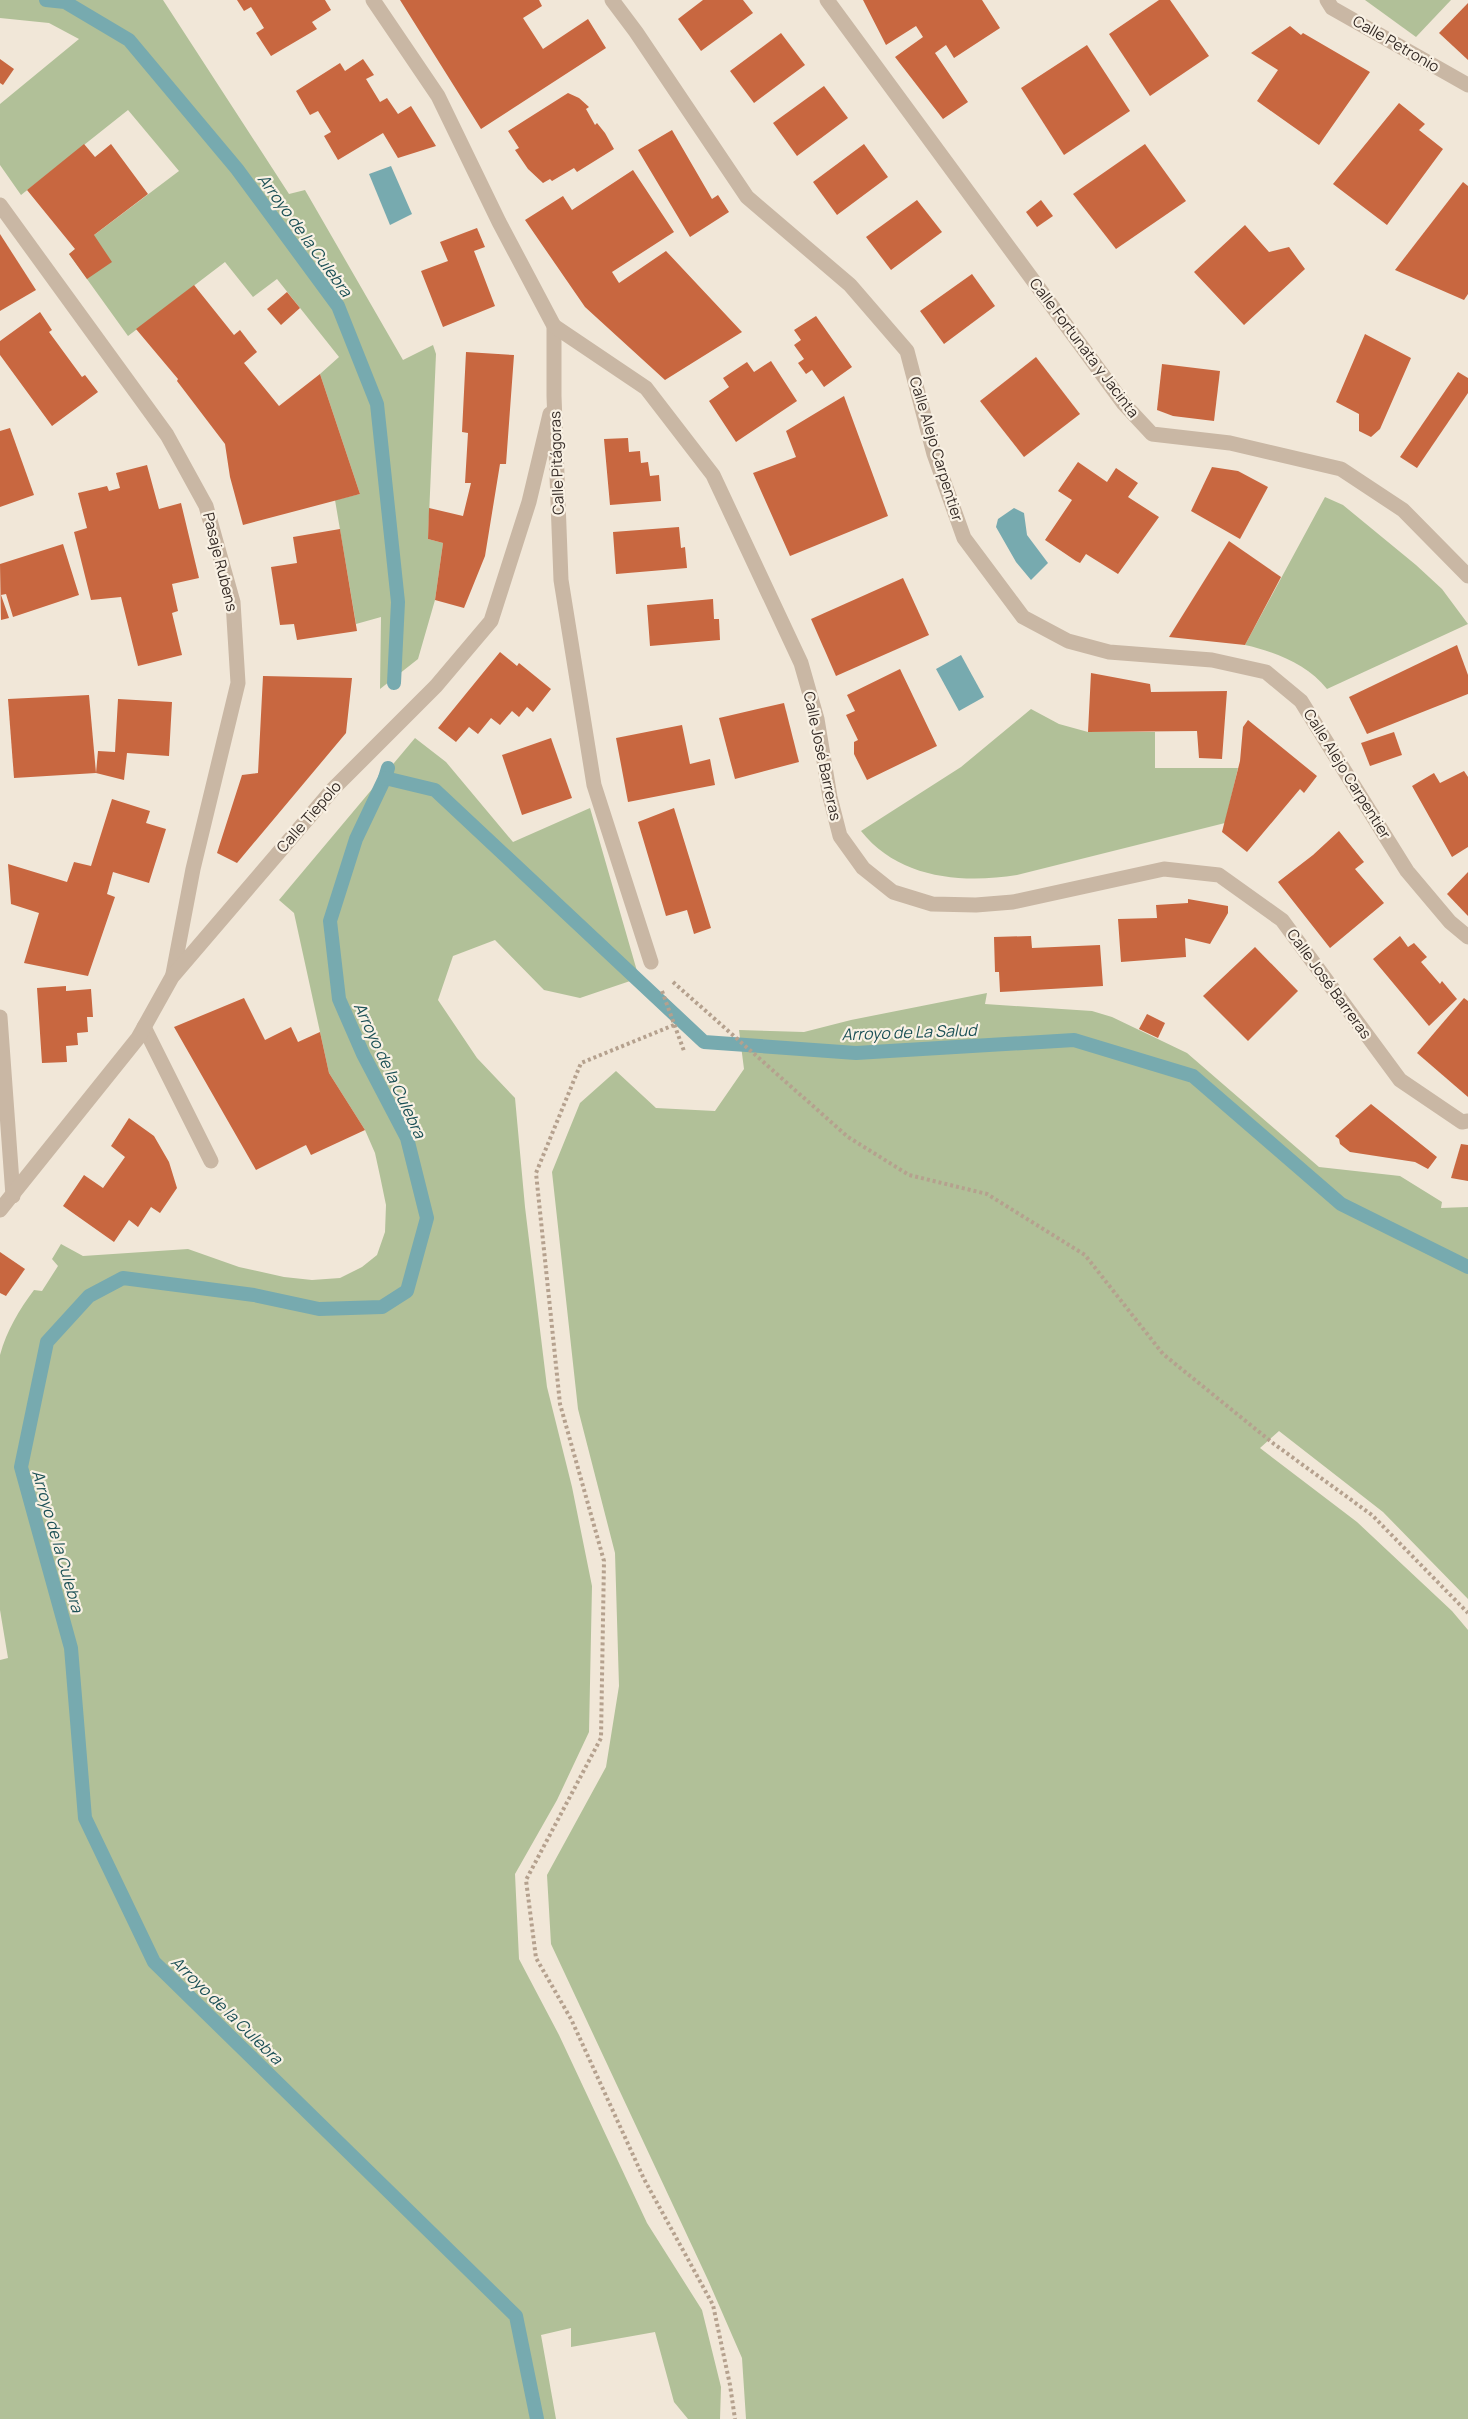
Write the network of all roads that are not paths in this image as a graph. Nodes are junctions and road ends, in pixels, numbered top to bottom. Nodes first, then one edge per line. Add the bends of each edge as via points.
1 (373, 0) edge
2 (612, 0) edge
3 (827, 0) edge
4 (1327, 0) edge
5 (1468, 86) edge
6 (0, 205) edge
7 (554, 326) junction
8 (554, 396) junction
9 (1468, 576) edge
10 (1468, 937) edge
11 (651, 962) road end
12 (172, 977) junction
13 (0, 1017) edge
14 (144, 1027) junction
15 (1468, 1121) edge
16 (211, 1161) dead end
17 (13, 1197) junction
18 (0, 1210) edge

1 - 7 street, Calle Pitágoras via 438,96
2 - 10 street, Calle Alejo Carpentier via 747,196 850,285 907,351 934,454 964,538 1023,617 1068,641 1109,652 1212,660 1266,672 1301,702 1407,871 1450,922
3 - 9 street, Calle Fortunata y Jacinta via 1124,404 1152,434 1230,443 1341,469 1403,510
4 - 5 street, Calle Petronio via 1332,8
6 - 12 street, Pasaje Rubens via 167,435 206,506 233,602 238,683 193,869
7 - 8 street, Calle Pitágoras
7 - 15 street, Calle José Barreras via 646,388 713,475 801,663 817,719 840,836 863,868 893,892 932,904 976,905 1012,902 1164,869 1219,875 1282,920 1400,1080 1462,1122
8 - 11 street, Calle Pitágoras via 561,580 594,785
8 - 12 street, Calle Tiepolo via 529,502 491,621 436,686 334,788
12 - 14 street, Calle Tiepolo
13 - 17 street
14 - 16 street
14 - 17 street, Calle Tiepolo
17 - 18 street, Calle Tiepolo

